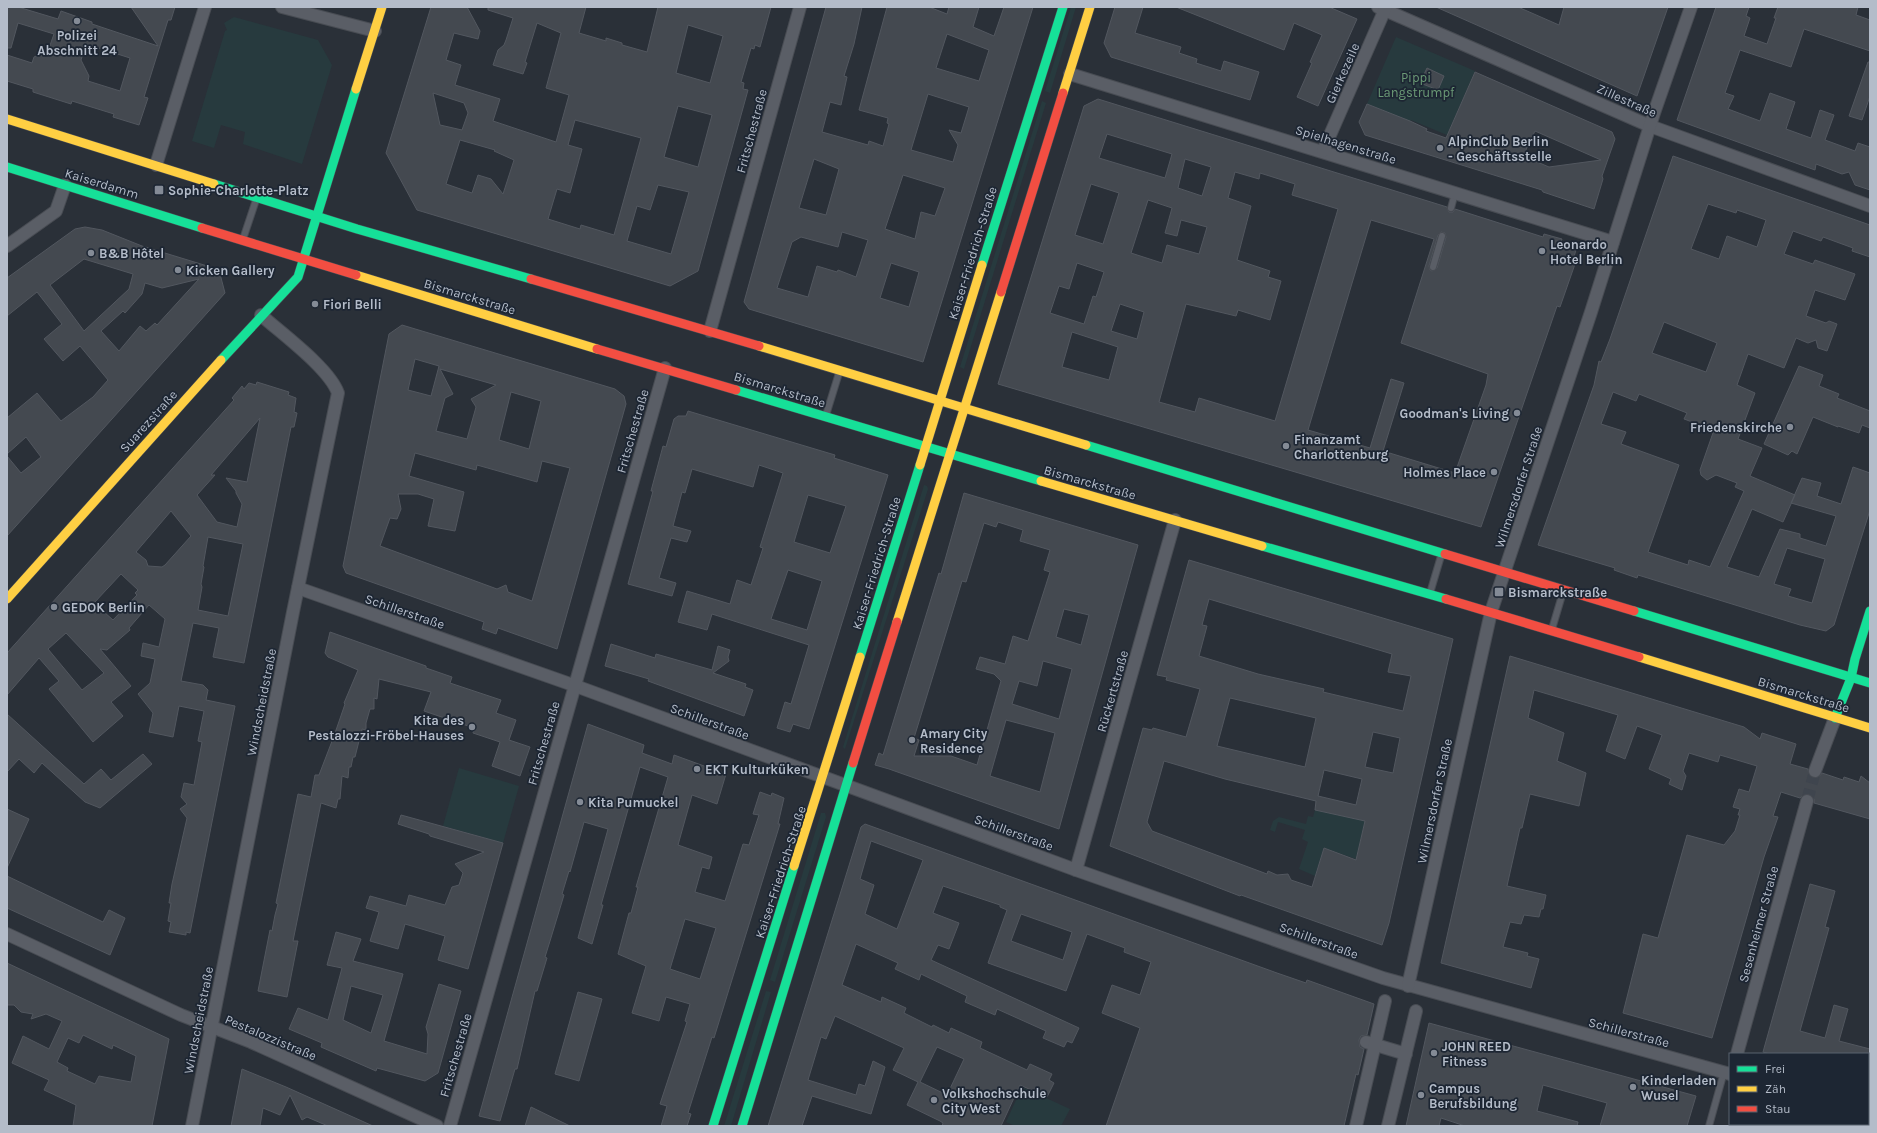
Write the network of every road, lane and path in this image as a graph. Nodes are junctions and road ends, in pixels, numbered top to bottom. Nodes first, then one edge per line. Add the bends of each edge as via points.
1 (205, 7) edge
2 (282, 7) edge
3 (382, 7) edge
4 (800, 7) edge
5 (1063, 7) edge
6 (1090, 7) edge
7 (1691, 7) edge
8 (1383, 8) edge
9 (375, 32) junction
10 (1070, 74) junction
11 (7, 120) edge
12 (1650, 126) junction
13 (1323, 151) junction
14 (156, 165) junction
15 (7, 167) edge
16 (65, 185) junction
17 (1456, 193) junction
18 (256, 197) junction
19 (1870, 206) edge
20 (1451, 208) dead end
21 (318, 216) junction
22 (1442, 236) dead end
23 (243, 240) junction
24 (1613, 242) junction
25 (7, 246) edge
26 (304, 259) junction
27 (1433, 267) dead end
28 (261, 315) junction
29 (710, 332) junction
30 (665, 368) junction
31 (840, 371) junction
32 (939, 401) junction
33 (965, 409) junction
34 (826, 417) junction
35 (926, 447) junction
36 (950, 454) junction
37 (1175, 520) junction
38 (1442, 554) junction
39 (1504, 572) junction
40 (298, 588) junction
41 (1563, 591) junction
42 (1429, 594) junction
43 (7, 599) edge
44 (1870, 611) edge
45 (1491, 612) junction
46 (1552, 631) junction
47 (1852, 678) junction
48 (1870, 683) edge
49 (573, 685) junction
50 (1835, 718) junction
51 (1869, 726) edge
52 (1815, 771) tunnel mouth
53 (823, 778) junction
54 (846, 786) junction
55 (1807, 801) tunnel mouth
56 (1076, 870) junction
57 (7, 934) edge
58 (1408, 986) junction
59 (1385, 1001) dead end
60 (1416, 1011) dead end
61 (211, 1027) junction
62 (1370, 1043) junction
63 (1737, 1053) edge
64 (1406, 1054) junction
65 (1727, 1073) edge
66 (192, 1126) edge
67 (437, 1126) edge
68 (450, 1126) edge
69 (713, 1126) edge
70 (742, 1126) edge
71 (1356, 1126) edge
72 (1388, 1126) edge
73 (1709, 1126) edge

1 - 14 street
2 - 9 street
3 - 9 main road, Suarezstraße
4 - 29 street, Fritschestraße
5 - 32 main road, Kaiser-Friedrich-Straße
6 - 10 main road
7 - 12 street, Wilmersdorfer Straße
8 - 12 street, Zillestraße
8 - 13 street, Gierkezeile
9 - 21 main road, Suarezstraße
10 - 13 street, Spielhagenstraße
10 - 33 main road
11 - 14 main road
12 - 19 street, Zillestraße
12 - 24 street, Wilmersdorfer Straße
13 - 17 street, Spielhagenstraße
14 - 18 main road
15 - 16 main road, Kaiserdamm
16 - 23 main road, Kaiserdamm
16 - 25 street via 56,211
17 - 20 lane
17 - 24 street, Spielhagenstraße
18 - 21 main road
18 - 23 lane
21 - 26 main road, Suarezstraße
21 - 29 main road
22 - 27 lane
23 - 26 main road, Kaiserdamm
24 - 39 street, Wilmersdorfer Straße
26 - 28 main road, Suarezstraße via 298,277
26 - 30 main road, Bismarckstraße
28 - 40 street, Windscheidstraße via 326,373 338,394
28 - 43 main road, Suarezstraße
29 - 31 main road
30 - 34 main road, Bismarckstraße
30 - 49 street, Fritschestraße
31 - 32 main road
31 - 34 lane
32 - 33 main road
32 - 35 main road, Kaiser-Friedrich-Straße
33 - 36 main road
33 - 38 main road
34 - 35 main road, Bismarckstraße
35 - 36 main road, Bismarckstraße
35 - 53 main road, Kaiser-Friedrich-Straße
36 - 37 main road, Bismarckstraße
36 - 54 main road
37 - 42 main road, Bismarckstraße
37 - 56 street, Rückertstraße
38 - 39 main road
38 - 42 lane
39 - 41 main road
39 - 45 street, Wilmersdorfer Straße
40 - 49 street, Schillerstraße
40 - 61 street, Windscheidstraße
41 - 46 lane
41 - 47 main road
42 - 45 main road, Bismarckstraße
44 - 47 main road via 1855,659
45 - 46 main road, Bismarckstraße
45 - 58 street, Wilmersdorfer Straße
46 - 50 main road, Bismarckstraße
47 - 48 main road
47 - 50 main road
49 - 53 street, Schillerstraße
49 - 68 street, Fritschestraße
50 - 51 main road, Bismarckstraße
50 - 52 street
53 - 54 street, Schillerstraße
53 - 69 main road, Kaiser-Friedrich-Straße
54 - 56 street, Schillerstraße
54 - 70 main road
55 - 63 street, Sesenheimer Straße
56 - 58 street, Schillerstraße
57 - 61 street, Pestalozzistraße
58 - 65 street, Schillerstraße
59 - 62 street
60 - 64 street
61 - 66 street, Windscheidstraße
61 - 67 street, Pestalozzistraße via 251,1042
62 - 64 street
62 - 71 street
64 - 72 street
65 - 73 lane

